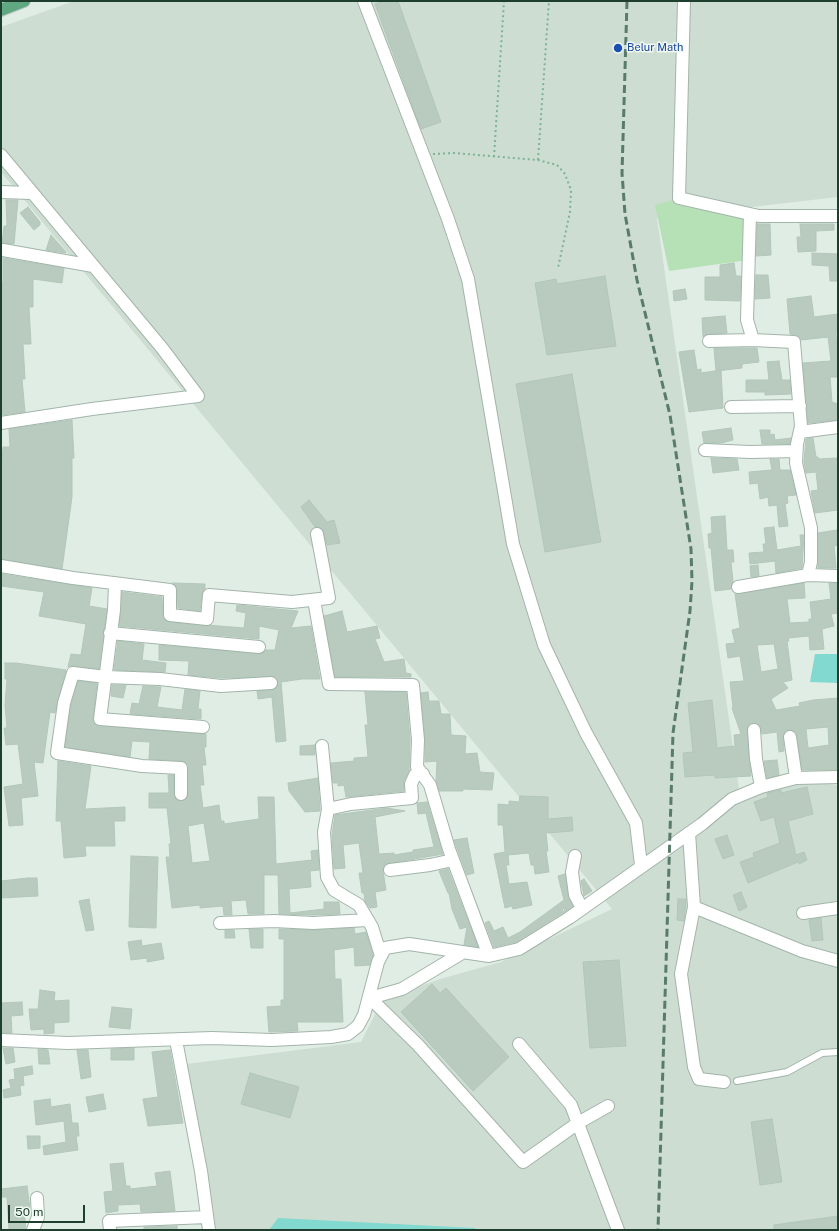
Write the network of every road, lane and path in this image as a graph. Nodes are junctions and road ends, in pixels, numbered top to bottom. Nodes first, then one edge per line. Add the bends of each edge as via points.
1 (24, 1) edge
2 (364, 1) edge
3 (504, 1) edge
4 (549, 1) edge
5 (684, 1) edge
6 (1, 10) edge
7 (1, 155) edge
8 (424, 156) junction
9 (494, 157) junction
10 (538, 160) junction
11 (1, 192) edge
12 (32, 193) junction
13 (750, 214) junction
14 (838, 216) edge
15 (3, 250) dead end
16 (93, 266) junction
17 (558, 268) dead end
18 (753, 340) junction
19 (709, 341) dead end
20 (800, 406) junction
21 (731, 407) dead end
22 (1, 423) edge
23 (838, 427) edge
24 (800, 432) junction
25 (705, 450) dead end
26 (796, 451) junction
27 (317, 534) dead end
28 (1, 566) edge
29 (808, 575) junction
30 (838, 576) edge
31 (115, 583) junction
32 (738, 587) dead end
33 (314, 600) junction
34 (110, 633) junction
35 (259, 647) dead end
36 (106, 677) junction
37 (271, 683) dead end
38 (203, 727) dead end
39 (754, 730) dead end
40 (790, 737) dead end
41 (322, 746) dead end
42 (423, 774) junction
43 (838, 777) edge
44 (796, 778) junction
45 (761, 787) junction
46 (181, 794) dead end
47 (328, 809) junction
48 (689, 833) junction
49 (575, 856) dead end
50 (453, 860) junction
51 (641, 866) junction
52 (390, 870) dead end
53 (694, 907) junction
54 (582, 908) junction
55 (838, 908) edge
56 (803, 913) dead end
57 (368, 920) junction
58 (220, 923) dead end
59 (462, 953) junction
60 (381, 956) junction
61 (489, 956) junction
62 (838, 960) edge
63 (370, 998) junction
64 (1, 1040) edge
65 (176, 1040) junction
66 (519, 1044) dead end
67 (838, 1052) edge
68 (737, 1081) dead end
69 (724, 1082) dead end
70 (608, 1106) dead end
71 (578, 1123) junction
72 (37, 1198) dead end
73 (208, 1217) junction
74 (33, 1230) edge
75 (110, 1230) edge
76 (209, 1230) edge
77 (618, 1230) edge

1 - 6 main road
2 - 8 street
3 - 9 path
4 - 10 path
5 - 13 street via 679,198
7 - 12 street
8 - 9 path via 438,152
8 - 51 street via 468,279 515,552 544,645 586,733 636,823
9 - 10 path
10 - 17 path via 557,165 565,174 570,190 570,212
11 - 12 street
12 - 16 street
13 - 14 street
13 - 18 street via 747,320
15 - 16 street
16 - 22 street via 162,348 198,396
18 - 19 street
18 - 20 street via 794,342
20 - 21 street
20 - 24 street
23 - 24 street
24 - 26 street
25 - 26 street
26 - 29 street via 796,463 811,528 812,562
27 - 33 street via 329,598
28 - 31 street
29 - 30 street
29 - 32 street
31 - 33 street via 170,590 170,615 194,618 207,619 209,595 292,602
31 - 34 street
33 - 42 street via 329,684 413,685 418,740 417,767
34 - 35 street
34 - 36 street
36 - 37 street via 221,686
36 - 38 street via 100,719
36 - 46 street via 73,673 64,703 57,753 142,766 181,768
39 - 45 street
40 - 44 street
41 - 47 street
42 - 47 street via 415,775 412,798
42 - 50 street via 430,785
43 - 44 street
44 - 45 street
45 - 48 street via 732,799
47 - 57 street via 324,832 327,877 334,890 359,905
48 - 51 street
48 - 53 street
49 - 54 street via 572,872 575,895
50 - 52 street
50 - 61 street
51 - 54 street
53 - 62 street via 802,952
53 - 69 street via 681,974 694,1067 699,1079
54 - 61 street via 518,949
55 - 56 street
57 - 58 street
57 - 60 street
59 - 60 street via 409,944 385,948
59 - 61 street
59 - 63 street via 402,989
60 - 63 street
63 - 65 street via 358,1026 348,1034 272,1040
63 - 71 street via 418,1044 522,1162
64 - 65 street via 68,1043
65 - 73 street
66 - 71 street via 571,1105
67 - 68 lane via 822,1053 787,1072
70 - 71 street
71 - 77 street
72 - 74 street via 38,1217
73 - 75 street via 109,1221
73 - 76 street

